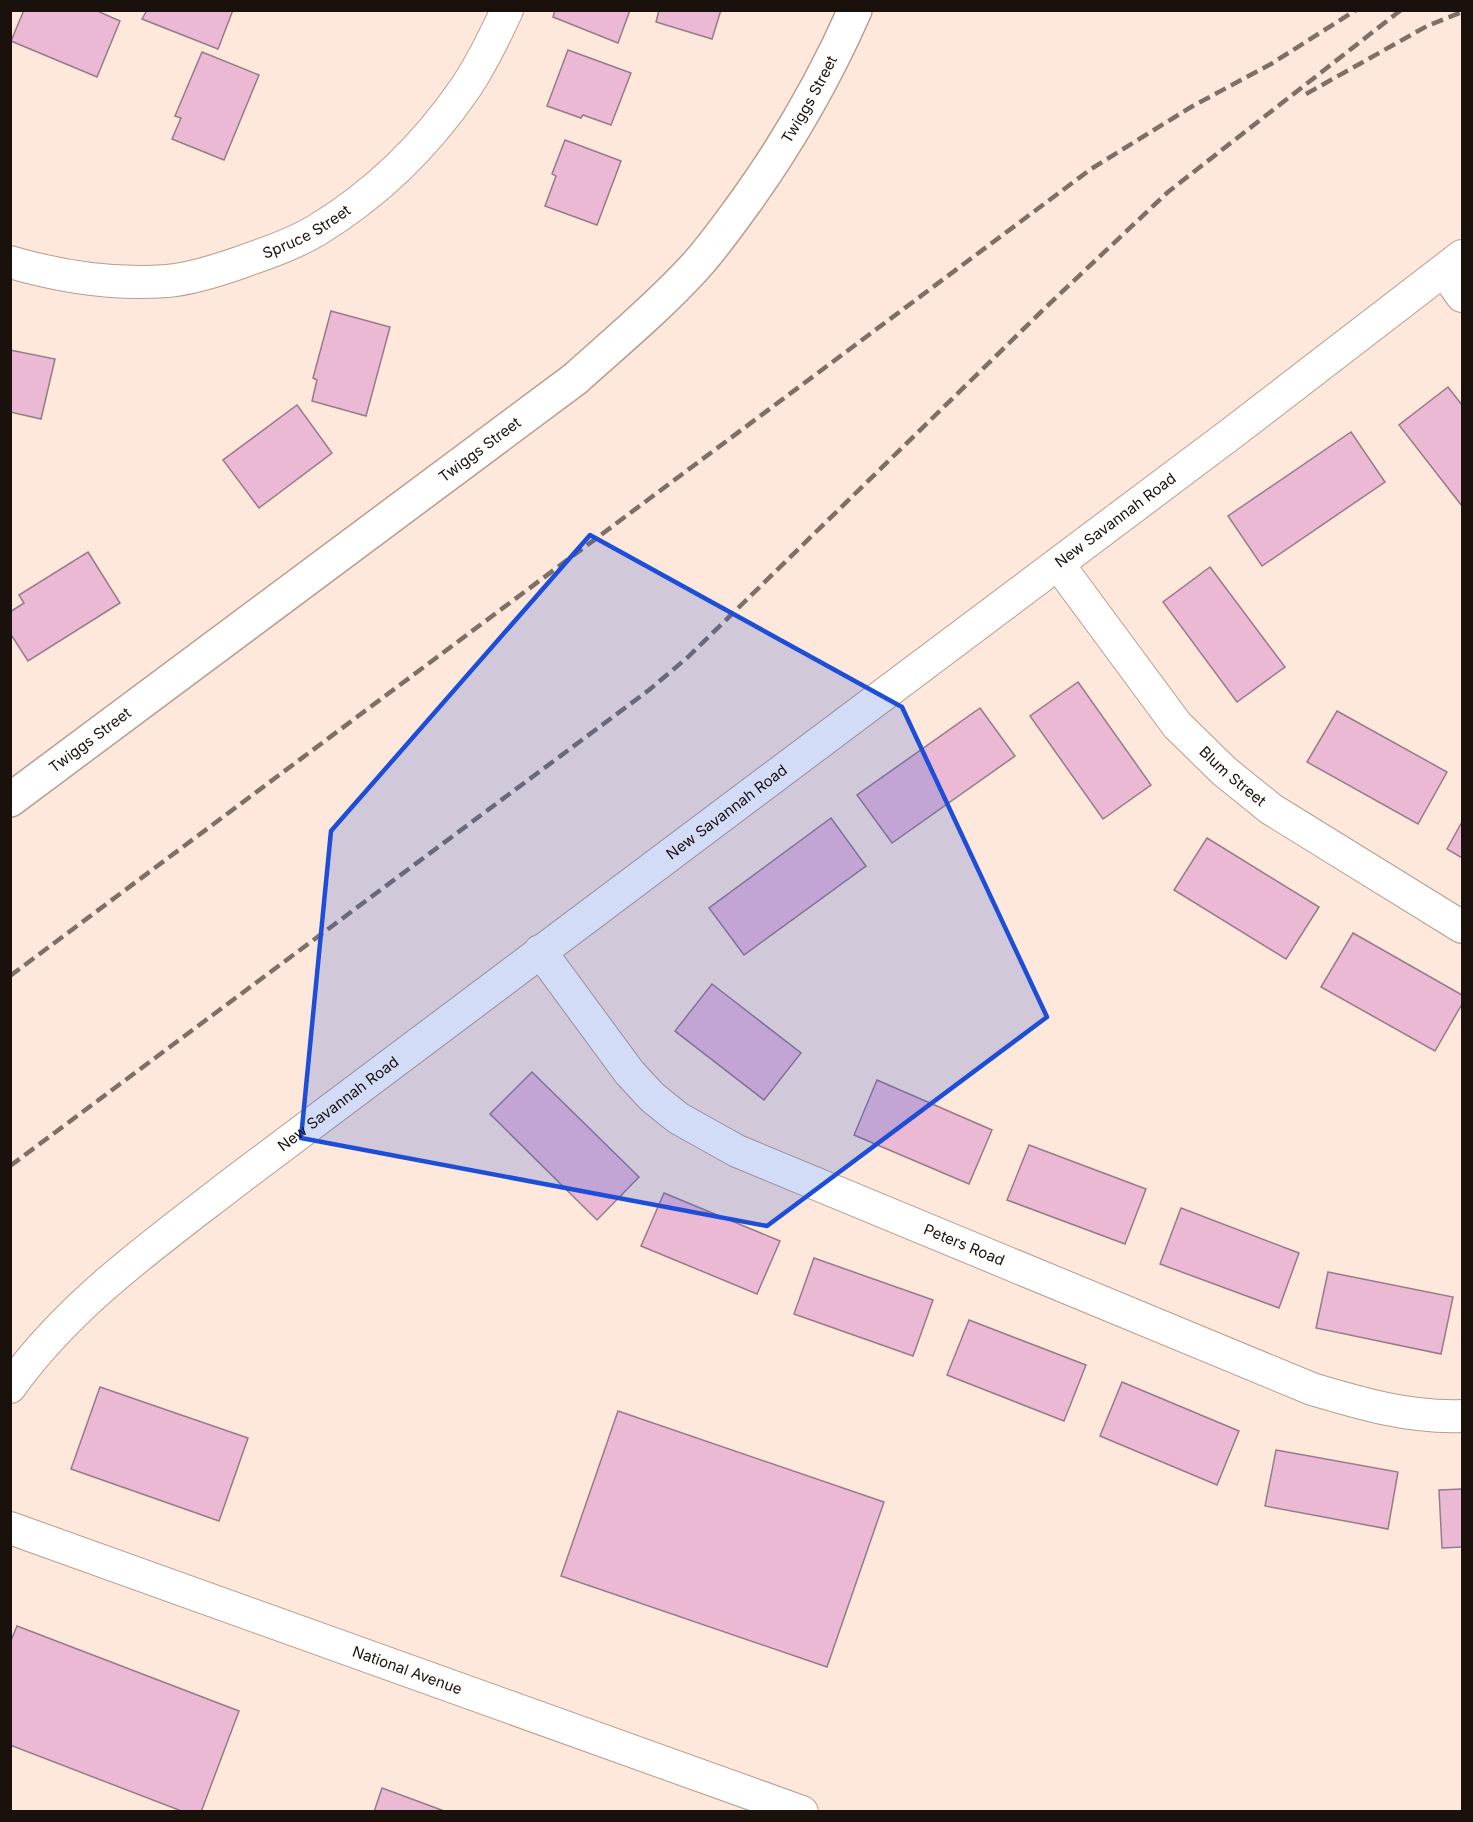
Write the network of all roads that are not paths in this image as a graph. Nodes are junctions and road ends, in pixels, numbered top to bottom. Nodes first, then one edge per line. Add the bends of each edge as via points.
1 (507, 10) edge
2 (855, 10) edge
3 (10, 262) edge
4 (1453, 264) edge
5 (1462, 296) edge
6 (1058, 564) junction
7 (10, 800) edge
8 (1462, 927) edge
9 (540, 951) junction
10 (10, 1387) edge
11 (1462, 1416) edge
12 (10, 1528) edge
13 (802, 1812) edge

1 - 3 street, Spruce Street via 467,85 430,134 377,188 315,231 260,256 205,274 169,280 122,282 85,278
2 - 7 main road, Twiggs Street via 812,100 773,163 730,224 653,310 575,379
4 - 5 street
4 - 6 street, New Savannah Road
6 - 8 street, Blum Street via 1177,725 1224,771 1271,809
6 - 9 street, New Savannah Road
9 - 10 street, New Savannah Road via 141,1255 51,1336
9 - 11 street, Peters Road via 629,1072 652,1097 678,1118 737,1151 1312,1389 1382,1410
12 - 13 street, National Avenue

